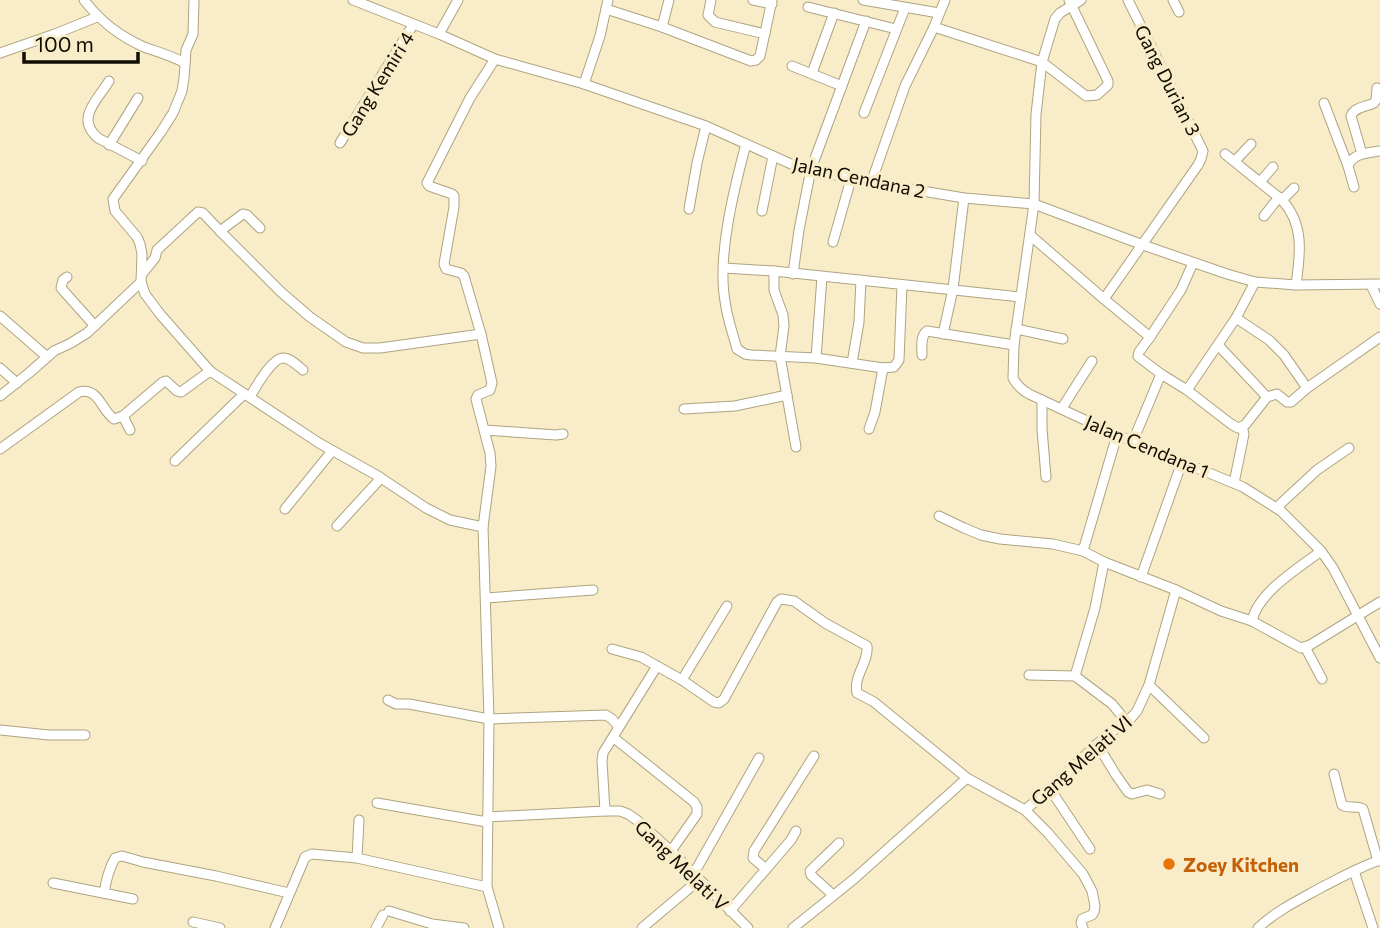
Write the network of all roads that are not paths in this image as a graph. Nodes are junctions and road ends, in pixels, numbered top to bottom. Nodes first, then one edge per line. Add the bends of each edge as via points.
1 (84, 0) edge
2 (194, 0) edge
3 (353, 0) edge
4 (458, 0) edge
5 (669, 0) edge
6 (711, 0) edge
7 (753, 0) edge
8 (863, 0) edge
9 (944, 0) edge
10 (1081, 0) edge
11 (1128, 0) edge
12 (1173, 0) edge
13 (772, 2) edge
14 (1070, 3) edge
15 (607, 4) edge
16 (808, 7) dead end
17 (905, 8) junction
18 (1179, 12) dead end
19 (834, 13) junction
20 (939, 13) junction
21 (97, 16) junction
22 (866, 21) junction
23 (413, 25) junction
24 (662, 27) junction
25 (934, 27) junction
26 (896, 29) junction
27 (439, 34) junction
28 (765, 34) junction
29 (0, 53) edge
30 (495, 59) junction
31 (1042, 62) junction
32 (185, 63) junction
33 (792, 66) dead end
34 (812, 73) junction
35 (109, 81) dead end
36 (584, 84) junction
37 (842, 86) junction
38 (1377, 88) dead end
39 (138, 98) dead end
40 (1324, 103) dead end
41 (864, 113) dead end
42 (706, 126) junction
43 (340, 143) dead end
44 (746, 144) junction
45 (1251, 144) dead end
46 (109, 145) junction
47 (1380, 150) edge
48 (1225, 154) dead end
49 (1362, 154) junction
50 (773, 156) junction
51 (142, 161) junction
52 (1235, 162) junction
53 (1348, 166) junction
54 (1273, 167) dead end
55 (811, 169) junction
56 (851, 179) junction
57 (1260, 182) junction
58 (872, 183) junction
59 (1354, 187) dead end
60 (1294, 188) dead end
61 (964, 198) junction
62 (1280, 198) junction
63 (1034, 204) junction
64 (689, 209) dead end
65 (762, 211) dead end
66 (1264, 216) dead end
67 (260, 228) dead end
68 (220, 231) junction
69 (1030, 235) junction
70 (833, 242) dead end
71 (1143, 245) junction
72 (1194, 263) junction
73 (724, 268) junction
74 (774, 271) junction
75 (793, 274) junction
76 (67, 277) dead end
77 (822, 277) junction
78 (141, 278) junction
79 (861, 281) junction
80 (1255, 282) junction
81 (902, 285) junction
82 (1296, 285) junction
83 (1375, 285) edge
84 (953, 289) junction
85 (1021, 297) junction
86 (1104, 299) junction
87 (1380, 304) edge
88 (0, 316) edge
89 (1236, 318) junction
90 (95, 326) junction
91 (1016, 329) junction
92 (481, 334) junction
93 (943, 334) junction
94 (1150, 337) junction
95 (1380, 337) edge
96 (1063, 339) dead end
97 (1014, 345) junction
98 (1218, 345) junction
99 (922, 355) dead end
100 (46, 356) junction
101 (780, 356) junction
102 (816, 358) junction
103 (1092, 360) dead end
104 (852, 363) junction
105 (0, 368) edge
106 (883, 368) junction
107 (303, 370) dead end
108 (210, 371) junction
109 (1161, 374) junction
110 (18, 383) junction
111 (1307, 388) junction
112 (1187, 390) junction
113 (247, 395) junction
114 (787, 395) junction
115 (0, 396) edge
116 (1267, 397) junction
117 (1042, 400) junction
118 (1062, 408) junction
119 (684, 409) dead end
120 (122, 416) junction
121 (1242, 427) junction
122 (869, 429) dead end
123 (130, 430) dead end
124 (485, 430) junction
125 (562, 434) dead end
126 (1117, 435) junction
127 (1133, 441) junction
128 (796, 447) dead end
129 (1349, 448) dead end
130 (0, 449) edge
131 (332, 451) junction
132 (175, 461) dead end
133 (1182, 462) junction
134 (1046, 477) dead end
135 (381, 478) junction
136 (1234, 483) junction
137 (1276, 508) junction
138 (285, 509) dead end
139 (939, 516) dead end
140 (337, 526) dead end
141 (484, 527) junction
142 (1083, 551) junction
143 (1321, 551) junction
144 (1104, 562) junction
145 (1141, 577) junction
146 (593, 590) dead end
147 (1176, 590) junction
148 (486, 598) junction
149 (1380, 602) edge
150 (727, 606) dead end
151 (1359, 615) junction
152 (1252, 621) junction
153 (1305, 647) junction
154 (612, 649) dead end
155 (1380, 658) edge
156 (657, 666) junction
157 (1029, 675) dead end
158 (1075, 676) junction
159 (1322, 679) dead end
160 (682, 680) junction
161 (1149, 685) junction
162 (388, 700) dead end
163 (489, 719) junction
164 (1126, 721) junction
165 (619, 727) junction
166 (0, 730) edge
167 (85, 735) dead end
168 (614, 738) junction
169 (1204, 738) dead end
170 (1097, 744) junction
171 (814, 756) dead end
172 (759, 758) dead end
173 (1334, 774) dead end
174 (967, 778) junction
175 (1051, 789) junction
176 (1160, 794) dead end
177 (377, 803) dead end
178 (1025, 810) junction
179 (605, 811) junction
180 (359, 820) dead end
181 (487, 820) junction
182 (796, 831) dead end
183 (839, 843) dead end
184 (1090, 849) dead end
185 (671, 851) junction
186 (357, 858) junction
187 (1379, 861) edge
188 (766, 869) junction
189 (1354, 871) junction
190 (696, 877) junction
191 (53, 883) dead end
192 (487, 887) junction
193 (104, 893) junction
194 (289, 893) junction
195 (833, 895) junction
196 (133, 899) dead end
197 (730, 911) junction
198 (193, 922) dead end
199 (798, 927) edge
200 (220, 928) edge
201 (275, 928) edge
202 (376, 928) edge
203 (464, 928) edge
204 (499, 928) edge
205 (642, 928) edge
206 (748, 928) edge
207 (1083, 928) edge
208 (1258, 928) edge
209 (1373, 928) edge

1 - 21 street
2 - 32 street via 193,34
3 - 23 street, Jalan Cendana 2
4 - 27 street
5 - 24 street
6 - 28 street via 708,15 715,22
7 - 13 street
8 - 17 street
9 - 20 street
10 - 14 street
11 - 71 street, Gang Durian 3 via 1203,151
12 - 18 street
13 - 28 street
14 - 31 street, Jalan Cendana 1 via 1055,19
14 - 31 street via 1108,85 1097,95 1086,96
15 - 24 street
15 - 36 street
16 - 19 street
17 - 20 street
17 - 26 street
19 - 22 street
19 - 34 street
20 - 25 street
21 - 29 street
21 - 32 street via 122,37
22 - 26 street
22 - 37 street
23 - 27 street, Jalan Cendana 2
23 - 43 street, Gang Kemiri 4
24 - 28 street via 751,61 760,56
25 - 31 street
25 - 58 street via 905,86
26 - 41 street
27 - 30 street, Jalan Cendana 2
30 - 36 street, Jalan Cendana 2
30 - 92 street via 427,183 454,196 444,264 464,276
31 - 63 street, Jalan Cendana 1
32 - 51 street via 182,91 173,113
33 - 34 street
34 - 37 street
35 - 46 street via 87,122 94,135
36 - 42 street, Jalan Cendana 2
37 - 55 street
38 - 49 street via 1374,103 1354,110 1351,116
39 - 46 street
40 - 53 street
42 - 44 street, Jalan Cendana 2
42 - 64 street
44 - 50 street, Jalan Cendana 2
44 - 73 street
45 - 52 street
46 - 51 street
47 - 49 street
48 - 52 street
49 - 53 street
50 - 55 street, Jalan Cendana 2
50 - 65 street
51 - 78 street via 112,204 140,244
52 - 57 street
53 - 59 street
54 - 57 street
55 - 56 street, Jalan Cendana 2
55 - 75 street
56 - 58 street, Jalan Cendana 2
56 - 70 street
57 - 62 street
58 - 61 street, Jalan Cendana 2
60 - 62 street
61 - 63 street, Jalan Cendana 2
61 - 84 street
62 - 66 street
62 - 82 street via 1290,208 1301,239
63 - 69 street, Jalan Cendana 1
63 - 71 street, Jalan Cendana 2
67 - 68 street via 243,214
68 - 78 street via 203,213 195,214 157,250
68 - 92 street via 300,309 346,342 380,348
69 - 85 street, Jalan Cendana 1
69 - 86 street
71 - 72 street, Jalan Cendana 2
71 - 86 street, Gang Durian 3
72 - 80 street, Jalan Cendana 2
72 - 94 street
73 - 74 street
73 - 101 street via 724,300 737,349 751,355
74 - 75 street
74 - 101 street via 784,326
75 - 77 street
76 - 90 street via 61,288
77 - 79 street
77 - 102 street
78 - 90 street
78 - 108 street via 145,294
79 - 81 street
79 - 104 street
80 - 82 street, Jalan Cendana 2
80 - 89 street
81 - 84 street
81 - 106 street via 899,360 894,367
82 - 83 street, Jalan Cendana 2
83 - 87 street
84 - 85 street
84 - 93 street
85 - 91 street, Jalan Cendana 1
86 - 94 street
88 - 100 street
89 - 98 street
89 - 111 street via 1269,340
90 - 100 street
91 - 96 street
91 - 97 street, Jalan Cendana 1
92 - 124 street via 492,387 476,399
93 - 97 street
93 - 99 street via 923,333
94 - 109 street via 1138,355
95 - 111 street
97 - 117 street, Jalan Cendana 1 via 1015,383
98 - 112 street
98 - 116 street
100 - 110 street
101 - 102 street
101 - 114 street
102 - 104 street
103 - 118 street
104 - 106 street
105 - 110 street
106 - 122 street
107 - 113 street via 279,359
108 - 113 street
108 - 120 street via 181,392 163,382
109 - 112 street
109 - 127 street
110 - 115 street
111 - 116 street via 1292,402 1277,394
112 - 121 street via 1231,424
113 - 131 street
113 - 132 street
114 - 119 street via 735,406
114 - 128 street
116 - 121 street
117 - 118 street, Jalan Cendana 1
117 - 134 street
118 - 126 street, Jalan Cendana 1
120 - 123 street
120 - 130 street via 114,419 94,394 79,392
121 - 136 street
124 - 125 street
124 - 141 street via 491,466
126 - 127 street, Jalan Cendana 1
126 - 142 street
127 - 133 street, Jalan Cendana 1
129 - 137 street
131 - 135 street
131 - 138 street
133 - 136 street, Jalan Cendana 1
133 - 145 street
135 - 140 street
135 - 141 street via 450,520
136 - 137 street, Jalan Cendana 1
137 - 143 street, Jalan Cendana 1
139 - 142 street via 981,535
141 - 148 street
142 - 144 street
143 - 151 street, Jalan Cendana 1
143 - 152 street via 1265,597
144 - 145 street
144 - 158 street
145 - 147 street
146 - 148 street
147 - 152 street
147 - 161 street, Gang Melati VI
148 - 163 street
149 - 151 street
150 - 160 street
151 - 153 street
151 - 155 street, Jalan Cendana 1
152 - 153 street
153 - 159 street
154 - 156 street
156 - 160 street
156 - 165 street
157 - 158 street
158 - 164 street
160 - 174 street via 714,702 722,701 777,602 794,601 867,646 857,693
161 - 164 street, Gang Melati VI via 1137,711
161 - 169 street
162 - 163 street
163 - 165 street via 606,715
163 - 181 street
164 - 170 street, Gang Melati VI
165 - 168 street
166 - 167 street
168 - 179 street via 602,761
168 - 185 street via 697,807 697,814
170 - 175 street, Gang Melati VI
170 - 176 street via 1128,792 1143,789
171 - 188 street via 754,851 753,858
172 - 190 street
173 - 187 street via 1342,805 1363,809
174 - 178 street
174 - 195 street
175 - 178 street, Gang Melati VI
175 - 184 street
177 - 181 street, Gang Melati V
178 - 207 street via 1083,874 1092,891 1094,912 1082,919
179 - 181 street, Gang Melati V
179 - 185 street, Gang Melati V via 628,814
180 - 186 street
181 - 192 street
182 - 188 street
183 - 195 street via 810,871
185 - 190 street, Gang Melati V
186 - 192 street
186 - 194 street via 305,857
187 - 189 street
188 - 197 street
189 - 208 street via 1271,916
189 - 209 street
190 - 197 street, Gang Melati V
190 - 205 street
191 - 193 street
192 - 204 street
193 - 194 street via 113,862 122,856
193 - 196 street
194 - 201 street
195 - 199 street
197 - 206 street, Gang Melati V
198 - 200 street
202 - 203 street via 386,913

